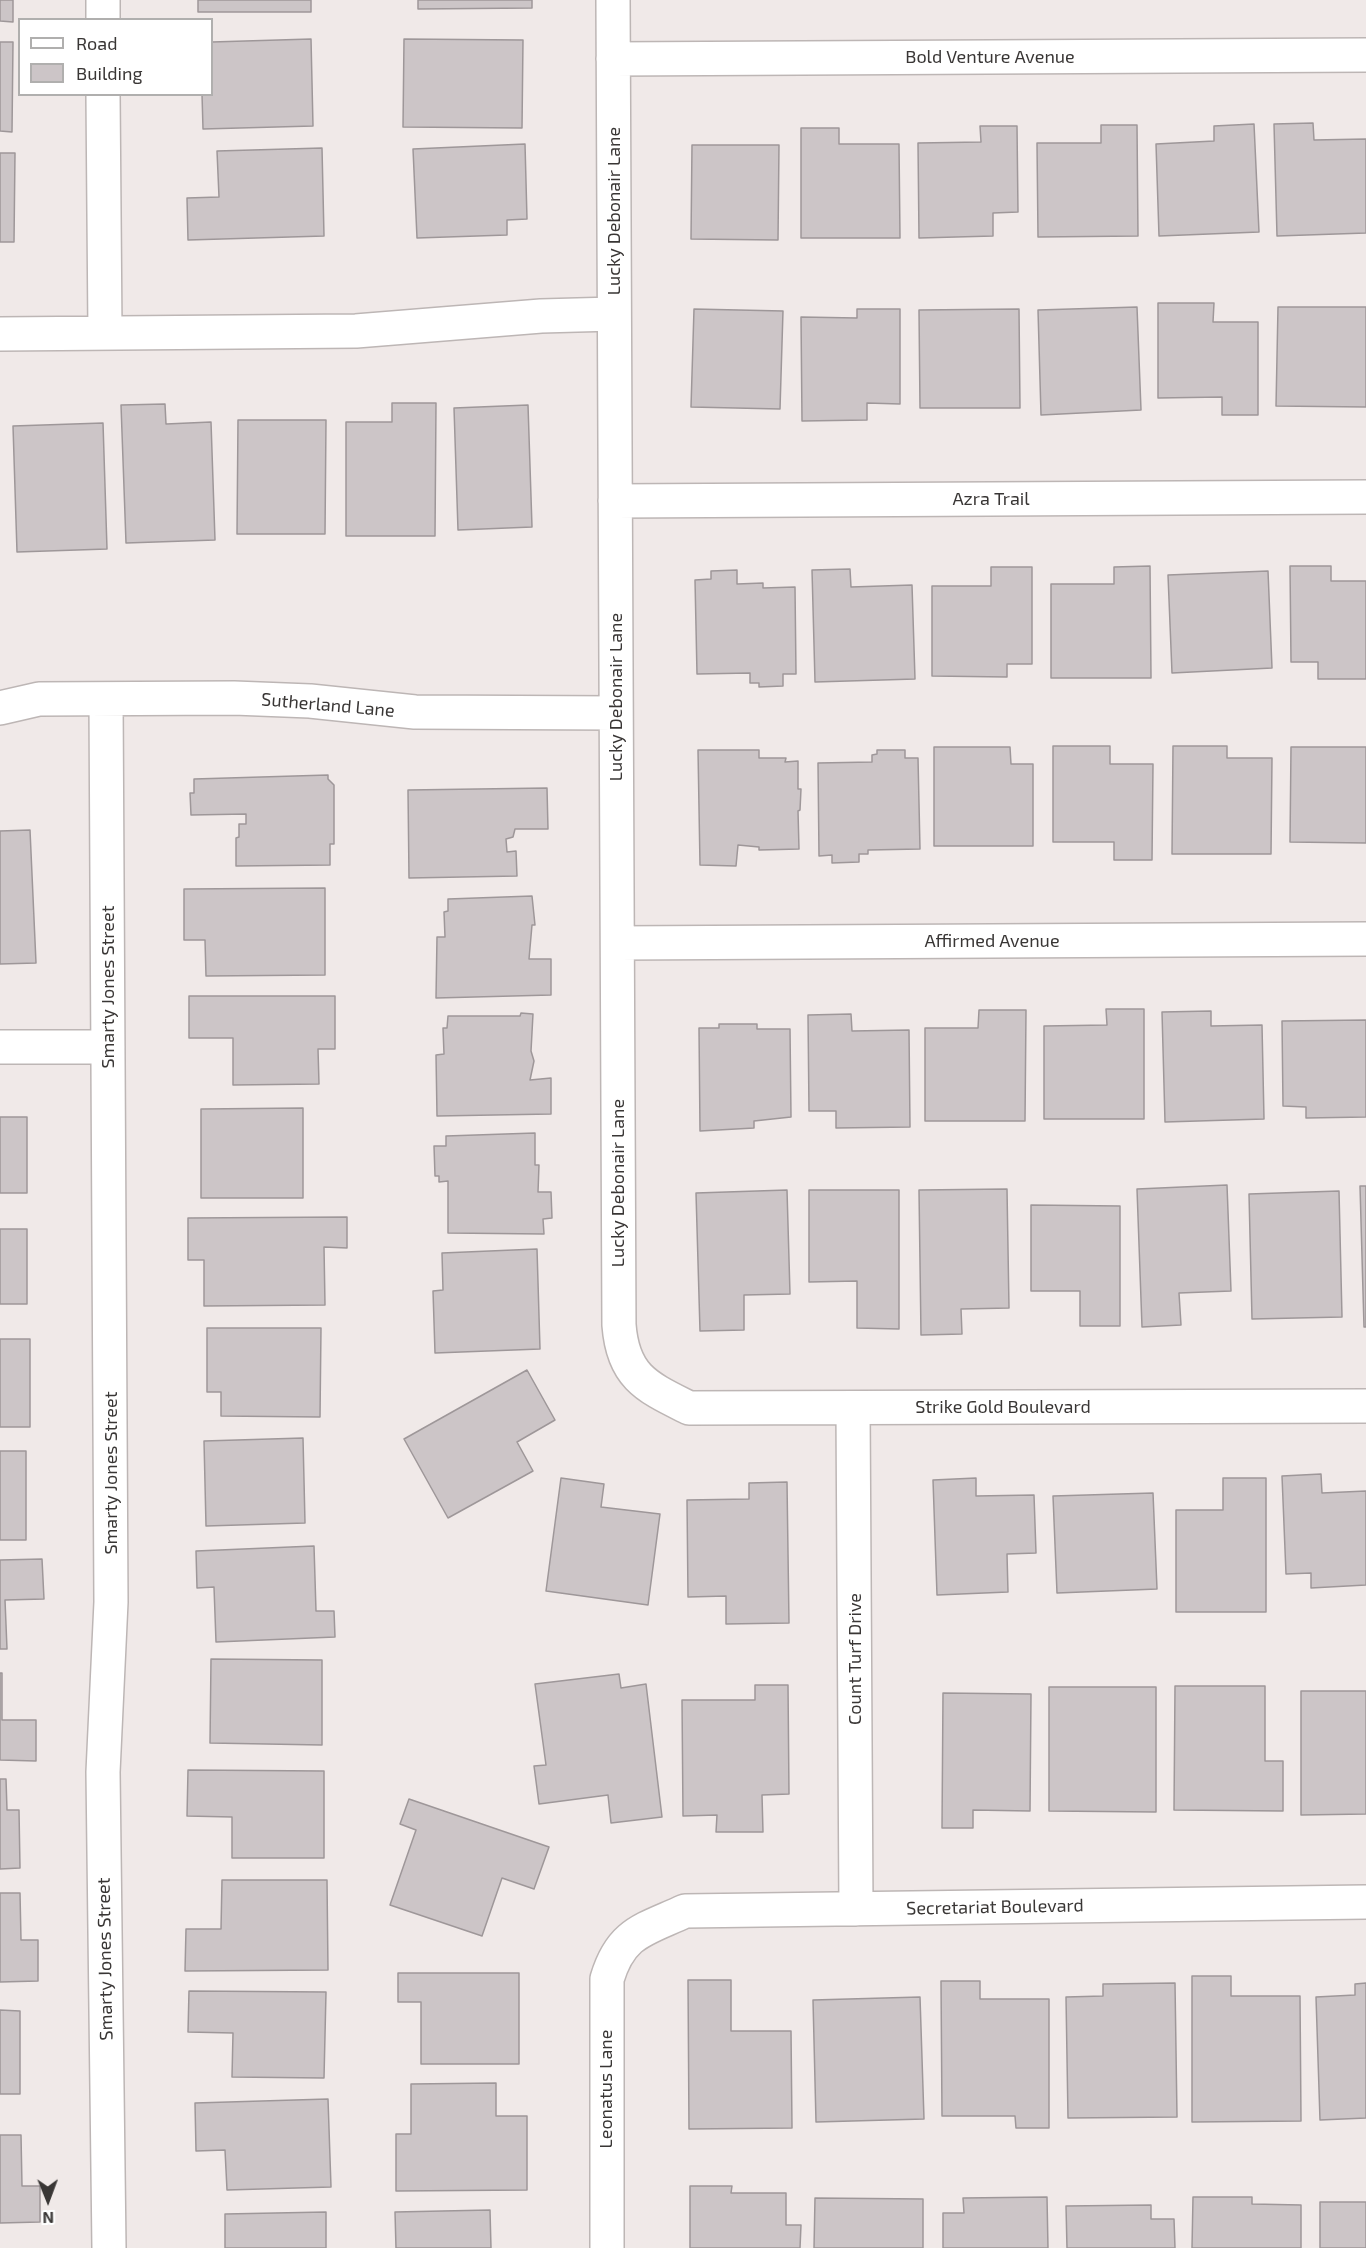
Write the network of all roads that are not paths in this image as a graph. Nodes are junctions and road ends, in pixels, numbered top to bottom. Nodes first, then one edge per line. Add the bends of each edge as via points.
1 (103, 0) edge
2 (613, 0) edge
3 (103, 18) edge
4 (1366, 55) edge
5 (613, 59) junction
6 (104, 96) edge
7 (614, 314) junction
8 (105, 333) junction
9 (0, 334) edge
10 (1366, 497) edge
11 (615, 501) junction
12 (0, 683) edge
13 (39, 699) junction
14 (106, 699) junction
15 (0, 708) edge
16 (616, 713) junction
17 (1366, 939) edge
18 (618, 943) junction
19 (0, 1047) edge
20 (108, 1047) junction
21 (646, 1386) joint
22 (1366, 1406) edge
23 (853, 1408) junction
24 (1366, 1902) edge
25 (856, 1910) junction
26 (629, 1937) joint
27 (109, 2248) edge
28 (607, 2248) edge

1 - 3 street
2 - 5 street, Lucky Debonair Lane
4 - 5 street, Bold Venture Avenue
5 - 7 street, Lucky Debonair Lane
6 - 8 street
7 - 8 street via 356,332
7 - 11 street, Lucky Debonair Lane
8 - 9 street
10 - 11 street, Azra Trail
11 - 16 street, Lucky Debonair Lane
12 - 13 street, Sutherland Lane
13 - 14 street, Sutherland Lane
13 - 15 street, Sutherland Lane
14 - 16 street, Sutherland Lane via 280,699 450,714
14 - 20 street, Smarty Jones Street
16 - 18 street, Lucky Debonair Lane
17 - 18 street, Affirmed Avenue
18 - 21 street, Lucky Debonair Lane via 619,1324 625,1355
19 - 20 street
20 - 27 street, Smarty Jones Street via 111,1602 103,1772
21 - 23 street, Strike Gold Boulevard via 689,1408
22 - 23 street, Strike Gold Boulevard
23 - 25 street, Count Turf Drive
24 - 25 street, Secretariat Boulevard
25 - 26 street, Secretariat Boulevard via 685,1911
26 - 28 street, Leonatus Lane via 612,1964 606,1990

